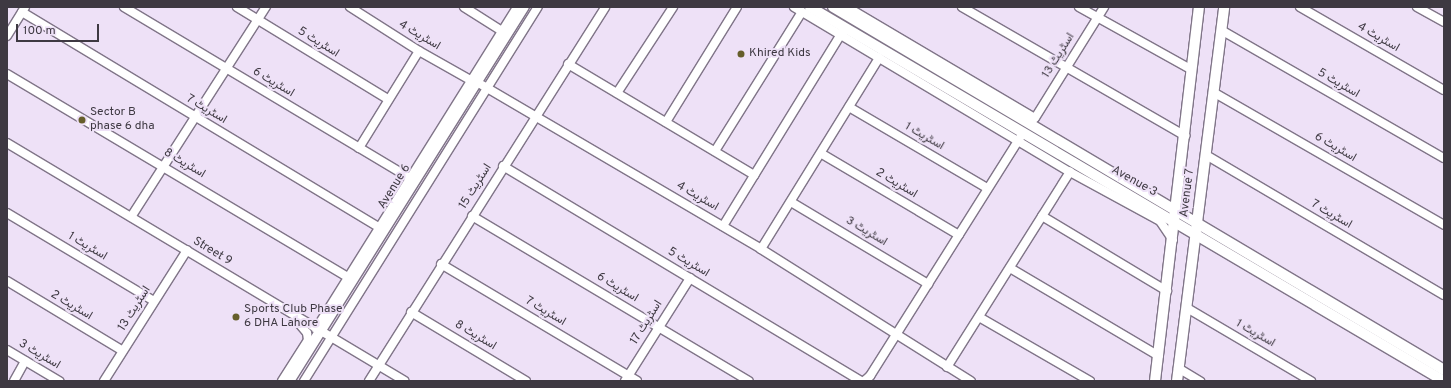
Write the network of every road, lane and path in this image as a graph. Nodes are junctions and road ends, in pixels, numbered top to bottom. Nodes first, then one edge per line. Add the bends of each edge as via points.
1 (124, 7) edge
2 (237, 7) edge
3 (266, 7) edge
4 (350, 7) edge
5 (464, 7) edge
6 (517, 7) edge
7 (524, 7) edge
8 (532, 7) edge
9 (538, 7) edge
10 (605, 7) edge
11 (673, 7) edge
12 (737, 7) edge
13 (794, 7) edge
14 (833, 7) edge
15 (847, 7) edge
16 (962, 7) edge
17 (1079, 7) edge
18 (1104, 7) edge
19 (1199, 7) edge
20 (1224, 7) edge
21 (1300, 7) edge
22 (1417, 7) edge
23 (24, 10) edge
24 (806, 10) edge
25 (1097, 18) junction
26 (852, 19) junction
27 (258, 20) junction
28 (1444, 22) edge
29 (1221, 30) junction
30 (502, 31) junction
31 (843, 32) junction
32 (7, 36) edge
33 (419, 51) junction
34 (879, 58) junction
35 (568, 64) junction
36 (226, 68) junction
37 (1066, 68) junction
38 (1192, 70) junction
39 (7, 74) edge
40 (479, 84) junction
41 (1444, 90) edge
42 (1214, 92) junction
43 (617, 93) junction
44 (388, 99) junction
45 (849, 107) junction
46 (193, 116) junction
47 (534, 116) junction
48 (666, 122) junction
49 (1185, 136) junction
50 (1021, 137) junction
51 (7, 143) edge
52 (359, 148) junction
53 (715, 151) junction
54 (822, 154) junction
55 (1206, 155) junction
56 (1444, 158) edge
57 (163, 166) junction
58 (503, 166) junction
59 (1070, 172) junction
60 (754, 175) junction
61 (410, 178) junction
62 (987, 188) junction
63 (791, 202) junction
64 (1149, 210) junction
65 (7, 213) edge
66 (1176, 215) junction
67 (472, 216) junction
68 (1042, 216) junction
69 (131, 217) junction
70 (1444, 225) edge
71 (723, 226) junction
72 (378, 227) junction
73 (1197, 228) junction
74 (959, 235) junction
75 (1173, 240) junction
76 (761, 249) junction
77 (187, 250) junction
78 (441, 264) junction
79 (1010, 268) junction
80 (348, 277) junction
81 (690, 278) junction
82 (7, 281) edge
83 (928, 284) junction
84 (1166, 291) junction
85 (1444, 295) edge
86 (154, 302) junction
87 (1187, 308) junction
88 (411, 312) junction
89 (290, 313) junction
90 (979, 317) junction
91 (659, 327) junction
92 (323, 333) junction
93 (897, 334) junction
94 (7, 350) edge
95 (123, 351) junction
96 (1159, 356) junction
97 (25, 361) junction
98 (379, 366) junction
99 (947, 367) junction
100 (1178, 368) junction
101 (1444, 370) edge
102 (626, 378) edge
103 (850, 378) edge
104 (14, 381) edge
105 (59, 381) edge
106 (104, 381) edge
107 (282, 381) edge
108 (289, 381) edge
109 (297, 381) edge
110 (304, 381) edge
111 (369, 381) edge
112 (404, 381) edge
113 (526, 381) edge
114 (637, 381) edge
115 (749, 381) edge
116 (862, 381) edge
117 (971, 381) edge
118 (1090, 381) edge
119 (1155, 381) edge
120 (1177, 381) edge
121 (1200, 381) edge
122 (1311, 381) edge
123 (1444, 381) edge

1 - 36 street, اسٹریٹ 6
2 - 27 street, اسٹریٹ 5
3 - 27 street
4 - 33 street, اسٹریٹ 4
5 - 30 street
6 - 30 street
7 - 40 main road, Avenue 6
8 - 40 main road, Avenue 6
9 - 40 street
10 - 35 street, اسٹریٹ 15
11 - 43 street
12 - 48 street
13 - 24 street
14 - 26 main road, Avenue 3
15 - 37 street, اسٹریٹ 13 via 1035,118
16 - 37 street
17 - 25 street
18 - 25 street, اسٹریٹ 13
19 - 38 main road, Avenue 7
20 - 29 main road, Avenue 7
21 - 41 street, اسٹریٹ 4
22 - 28 street
23 - 32 street
23 - 46 street, اسٹریٹ 7
24 - 31 main road, Avenue 3
24 - 53 street
25 - 37 street, اسٹریٹ 13
25 - 38 street
26 - 31 street
26 - 66 main road, Avenue 3
27 - 36 street
27 - 44 street, اسٹریٹ 5
29 - 42 main road, Avenue 7
29 - 56 street, اسٹریٹ 5
30 - 40 street
31 - 34 street
31 - 50 main road, Avenue 3
31 - 60 street
33 - 40 street, اسٹریٹ 4
33 - 44 street
34 - 45 street
34 - 50 street
35 - 43 street
35 - 47 street, اسٹریٹ 15
36 - 46 street
36 - 52 street, اسٹریٹ 6
37 - 49 street
38 - 49 main road, Avenue 7
39 - 57 street, اسٹریٹ 8
40 - 47 street, اسٹریٹ 4
40 - 61 street
40 - 92 main road, Avenue 6
42 - 55 main road, Avenue 7
42 - 70 street, اسٹریٹ 6
43 - 48 street
44 - 52 street
45 - 54 street
45 - 62 street, اسٹریٹ 1
46 - 57 street
46 - 72 street, اسٹریٹ 7
47 - 58 street, اسٹریٹ 15
47 - 71 street, اسٹریٹ 4
48 - 53 street
49 - 66 main road, Avenue 7
50 - 59 street
50 - 62 street
50 - 64 main road, Avenue 3
51 - 69 street, Street 9
52 - 61 street, اسٹریٹ 6
53 - 60 street
54 - 63 street
54 - 74 street, اسٹریٹ 2
55 - 73 main road, Avenue 7
55 - 85 street, اسٹریٹ 7
57 - 69 street
57 - 80 street, اسٹریٹ 8
58 - 67 street, اسٹریٹ 15
58 - 81 street, اسٹریٹ 5
59 - 64 street
59 - 68 street
60 - 71 street
61 - 72 street
62 - 74 street
63 - 76 street
63 - 83 street, اسٹریٹ 3
64 - 66 main road, Avenue 3
64 - 75 street
65 - 86 street, اسٹریٹ 1
66 - 73 main road, Avenue 3
66 - 75 main road, Avenue 7
67 - 78 street, اسٹریٹ 15
67 - 91 street, اسٹریٹ 6
68 - 79 street
68 - 84 street
69 - 77 street, Street 9
71 - 76 street, اسٹریٹ 4
72 - 80 street
73 - 87 main road, Avenue 7
73 - 101 main road, Avenue 3
73 - 123 main road, Avenue 3
74 - 83 street
75 - 84 main road, Avenue 7
76 - 93 street, اسٹریٹ 4
77 - 86 street, اسٹریٹ 13
77 - 89 street, Street 9
78 - 88 street, اسٹریٹ 15
78 - 102 street, اسٹریٹ 7
79 - 90 street
79 - 96 street
80 - 92 street
81 - 91 street, اسٹریٹ 17
81 - 103 street, اسٹریٹ 5
82 - 95 street, اسٹریٹ 2
83 - 93 street
84 - 96 main road, Avenue 7
86 - 95 street, اسٹریٹ 13
87 - 100 main road, Avenue 7
87 - 122 street, اسٹریٹ 1
88 - 98 street, اسٹریٹ 15
88 - 113 street, اسٹریٹ 8
89 - 92 street, Street 9
89 - 107 street via 308,336
90 - 99 street
90 - 118 street
91 - 102 street, اسٹریٹ 17
91 - 115 street, اسٹریٹ 6
92 - 98 street, Street 9
92 - 108 main road, Avenue 6
92 - 109 main road, Avenue 6
92 - 110 street
93 - 99 street
93 - 116 street via 870,376
94 - 97 street, اسٹریٹ 3
95 - 106 street, اسٹریٹ 13
96 - 119 main road, Avenue 7
97 - 104 street
97 - 105 street, اسٹریٹ 3
98 - 111 street, اسٹریٹ 15
98 - 112 street, Street 9
99 - 117 street
100 - 120 main road, Avenue 7
100 - 121 street
102 - 114 street, اسٹریٹ 7
103 - 116 street, اسٹریٹ 5

